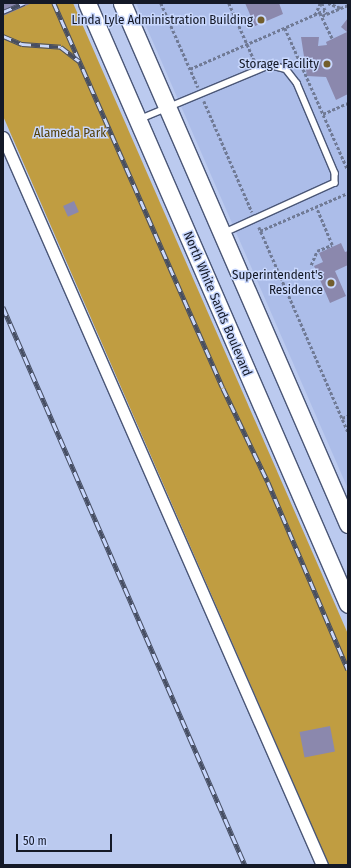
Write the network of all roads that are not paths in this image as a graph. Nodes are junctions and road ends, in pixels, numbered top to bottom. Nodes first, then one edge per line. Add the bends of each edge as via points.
1 (87, 3) edge
2 (122, 3) edge
3 (168, 107) junction
4 (138, 120) junction
5 (3, 137) edge
6 (224, 233) junction
7 (348, 524) edge
8 (348, 604) edge
9 (322, 865) edge

1 - 4 main road, North White Sands Boulevard
2 - 3 main road
3 - 4 lane
3 - 6 main road
3 - 6 lane via 270,65 286,69 297,83 335,173 335,183
4 - 8 main road, North White Sands Boulevard
5 - 9 street
6 - 7 main road

